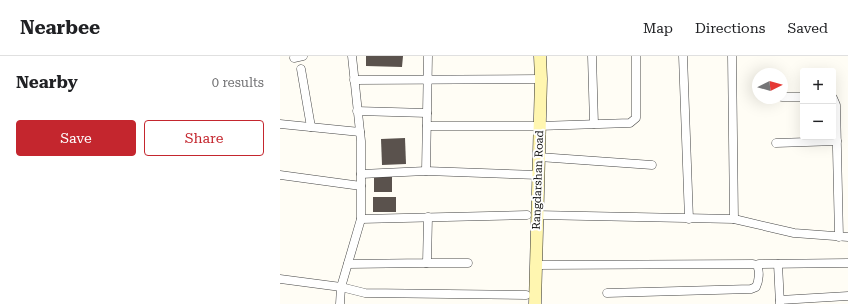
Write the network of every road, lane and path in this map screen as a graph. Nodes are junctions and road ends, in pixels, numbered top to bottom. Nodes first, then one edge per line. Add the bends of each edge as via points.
1 (302, 56) edge
2 (352, 56) edge
3 (428, 56) edge
4 (540, 56) edge
5 (592, 56) edge
6 (636, 56) edge
7 (683, 56) edge
8 (732, 56) edge
9 (294, 58) dead end
10 (301, 68) dead end
11 (541, 79) junction
12 (354, 80) junction
13 (428, 80) junction
14 (788, 97) edge
15 (800, 97) edge
16 (836, 104) edge
17 (357, 111) junction
18 (427, 113) junction
19 (280, 124) edge
20 (594, 124) junction
21 (427, 126) junction
22 (539, 126) junction
23 (310, 127) junction
24 (360, 132) junction
25 (837, 141) junction
26 (776, 143) dead end
27 (538, 157) junction
28 (652, 165) dead end
29 (426, 171) junction
30 (361, 174) junction
31 (280, 175) edge
32 (538, 175) junction
33 (361, 186) junction
34 (532, 215) junction
35 (428, 218) junction
36 (360, 219) junction
37 (689, 219) junction
38 (734, 219) junction
39 (839, 237) junction
40 (848, 237) edge
41 (426, 263) junction
42 (468, 263) dead end
43 (848, 263) edge
44 (348, 264) junction
45 (759, 264) dead end
46 (778, 264) junction
47 (535, 265) junction
48 (280, 279) edge
49 (341, 287) junction
50 (607, 292) dead end
51 (526, 295) dead end
52 (848, 296) edge
53 (780, 302) edge
54 (340, 304) edge
55 (535, 304) edge

1 - 9 street
2 - 12 street
3 - 13 street
4 - 11 street, Rangdarshan Road
5 - 20 street
6 - 20 street via 636,118 630,123
7 - 37 street
8 - 38 street
10 - 23 street
11 - 13 street
11 - 22 street, Rangdarshan Road
12 - 13 street
12 - 17 street
13 - 18 street
14 - 15 street
16 - 25 street
17 - 18 street
17 - 24 street
18 - 21 street
19 - 23 street
20 - 22 street
21 - 22 street
21 - 29 street
22 - 27 street, Rangdarshan Road
23 - 24 street
24 - 30 street
25 - 26 street
25 - 39 street
27 - 28 street
27 - 32 street, Rangdarshan Road
29 - 30 street
29 - 32 street
30 - 33 street
31 - 33 street
32 - 34 street, Rangdarshan Road
33 - 36 street
34 - 35 street
34 - 37 street
34 - 47 street, Rangdarshan Road
35 - 36 street
35 - 41 street
36 - 44 street
37 - 38 street
38 - 39 street via 794,232
39 - 40 street
41 - 42 street
41 - 44 street
43 - 46 street
44 - 49 street
45 - 46 street
46 - 53 street
47 - 50 street via 752,264 758,268 758,283 752,289
47 - 55 street, Rangdarshan Road
48 - 49 street
49 - 51 street via 365,293
49 - 54 street
52 - 53 street

